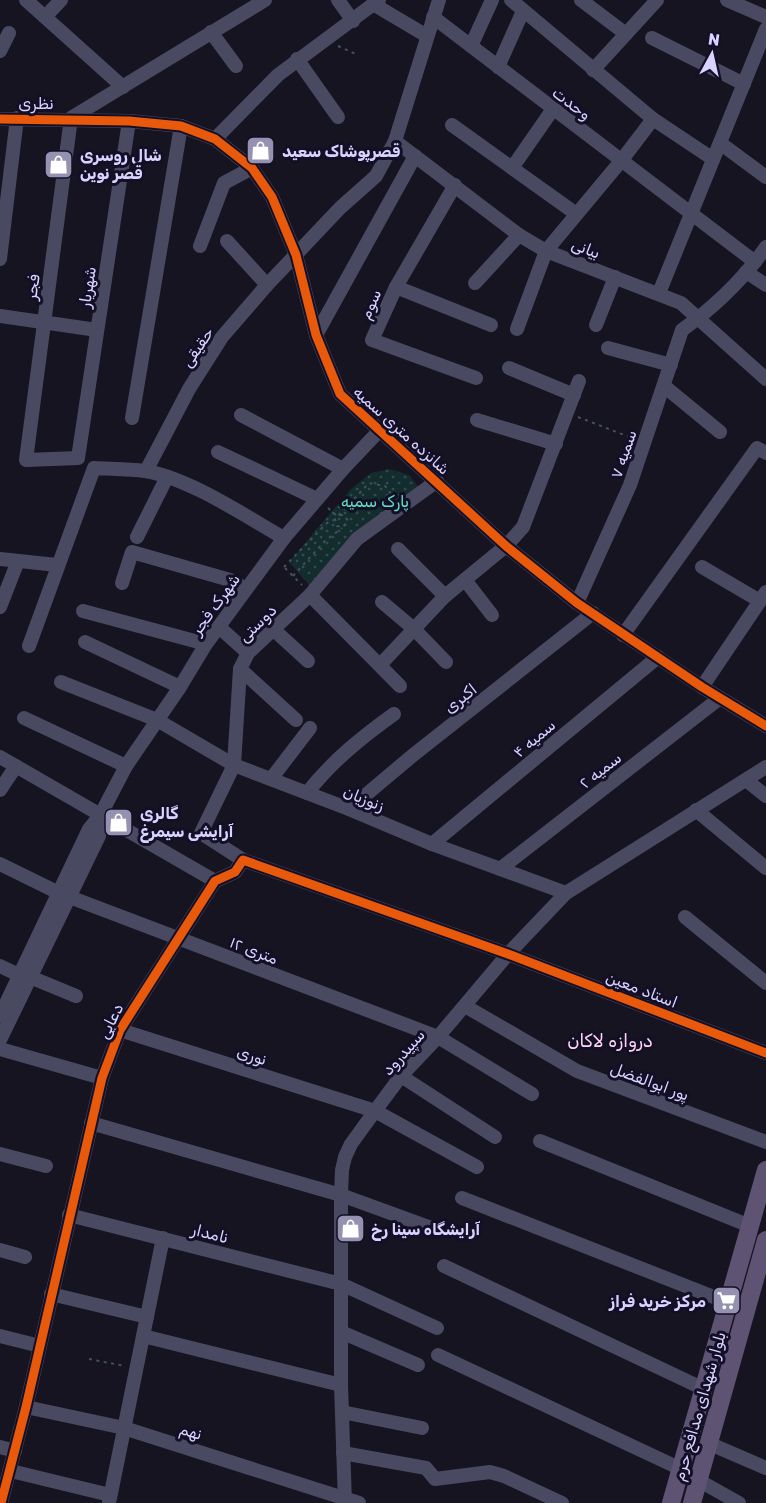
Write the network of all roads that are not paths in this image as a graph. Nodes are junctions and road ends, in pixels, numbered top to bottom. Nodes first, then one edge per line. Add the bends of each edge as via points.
1 (26, 0) edge
2 (61, 0) edge
3 (338, 0) edge
4 (439, 0) edge
5 (492, 0) edge
6 (511, 0) edge
7 (581, 0) edge
8 (727, 0) edge
9 (653, 1) edge
10 (259, 2) edge
11 (376, 2) edge
12 (523, 11) junction
13 (45, 17) junction
14 (433, 17) junction
15 (766, 17) edge
16 (353, 21) junction
17 (766, 28) edge
18 (211, 32) junction
19 (9, 33) dead end
20 (626, 34) junction
21 (427, 36) junction
22 (651, 38) dead end
23 (471, 46) junction
24 (0, 51) edge
25 (297, 59) junction
26 (236, 66) dead end
27 (498, 67) junction
28 (593, 70) junction
29 (744, 84) junction
30 (123, 87) junction
31 (553, 109) junction
32 (338, 117) dead end
33 (17, 118) junction
34 (71, 118) junction
35 (0, 119) edge
36 (653, 119) junction
37 (129, 121) junction
38 (452, 125) dead end
39 (182, 126) junction
40 (215, 139) junction
41 (395, 141) junction
42 (720, 143) junction
43 (416, 156) junction
44 (713, 159) junction
45 (621, 161) junction
46 (252, 168) junction
47 (512, 168) junction
48 (766, 177) edge
49 (455, 185) junction
50 (575, 213) junction
51 (691, 214) junction
52 (519, 235) junction
53 (227, 241) dead end
54 (200, 246) dead end
55 (766, 247) edge
56 (546, 251) junction
57 (296, 255) junction
58 (0, 258) edge
59 (751, 267) junction
60 (615, 277) junction
61 (475, 283) dead end
62 (267, 285) junction
63 (766, 285) edge
64 (396, 287) junction
65 (659, 293) junction
66 (0, 316) edge
67 (697, 319) junction
68 (44, 321) junction
69 (596, 325) dead end
70 (491, 326) dead end
71 (518, 329) dead end
72 (97, 330) junction
73 (316, 335) junction
74 (608, 348) dead end
75 (670, 365) junction
76 (509, 368) dead end
77 (476, 378) dead end
78 (766, 379) edge
79 (579, 381) dead end
80 (664, 386) junction
81 (574, 395) junction
82 (241, 414) dead end
83 (132, 418) dead end
84 (477, 420) dead end
85 (379, 431) junction
86 (720, 432) dead end
87 (556, 444) junction
88 (218, 452) dead end
89 (766, 453) edge
90 (78, 458) joint
91 (343, 469) junction
92 (146, 471) junction
93 (167, 477) junction
94 (437, 482) junction
95 (317, 499) junction
96 (137, 537) dead end
97 (284, 538) junction
98 (506, 546) junction
99 (398, 549) dead end
100 (0, 559) edge
101 (18, 561) junction
102 (57, 565) junction
103 (702, 567) dead end
104 (465, 580) junction
105 (122, 583) dead end
106 (246, 589) junction
107 (310, 595) junction
108 (445, 596) junction
109 (763, 597) edge
110 (381, 602) dead end
111 (577, 603) junction
112 (0, 607) edge
113 (83, 611) dead end
114 (592, 613) junction
115 (492, 615) dead end
116 (219, 627) junction
117 (273, 629) junction
118 (414, 629) junction
119 (623, 635) junction
120 (85, 642) dead end
121 (206, 644) junction
122 (29, 646) dead end
123 (248, 653) junction
124 (657, 657) junction
125 (308, 661) dead end
126 (446, 662) dead end
127 (380, 665) junction
128 (240, 669) junction
129 (61, 682) dead end
130 (400, 686) dead end
131 (180, 687) junction
132 (702, 687) junction
133 (720, 698) junction
134 (394, 714) dead end
135 (24, 718) dead end
136 (157, 720) junction
137 (296, 720) dead end
138 (766, 726) edge
139 (310, 728) dead end
140 (0, 757) edge
141 (234, 765) junction
142 (16, 766) junction
143 (126, 766) junction
144 (766, 766) edge
145 (271, 779) junction
146 (746, 780) junction
147 (0, 790) edge
148 (307, 793) junction
149 (766, 796) edge
150 (349, 810) junction
151 (696, 810) junction
152 (101, 814) junction
153 (432, 844) junction
154 (243, 860) junction
155 (0, 864) edge
156 (766, 868) edge
157 (500, 869) junction
158 (215, 881) junction
159 (566, 893) junction
160 (64, 895) junction
161 (685, 917) dead end
162 (177, 938) junction
163 (508, 954) junction
164 (0, 966) edge
165 (25, 976) junction
166 (766, 983) edge
167 (76, 996) dead end
168 (465, 1006) junction
169 (0, 1016) edge
170 (120, 1030) junction
171 (438, 1037) junction
172 (0, 1040) edge
173 (0, 1049) edge
174 (766, 1053) edge
175 (401, 1076) junction
176 (102, 1078) junction
177 (532, 1094) dead end
178 (375, 1111) junction
179 (91, 1123) junction
180 (495, 1137) dead end
181 (540, 1141) dead end
182 (766, 1142) edge
183 (0, 1154) edge
184 (46, 1166) dead end
185 (477, 1167) dead end
186 (766, 1170) edge
187 (340, 1195) junction
188 (462, 1198) dead end
189 (69, 1215) junction
190 (750, 1226) junction
191 (436, 1230) dead end
192 (164, 1238) junction
193 (766, 1240) edge
194 (0, 1250) edge
195 (25, 1257) dead end
196 (444, 1266) dead end
197 (341, 1284) junction
198 (51, 1294) junction
199 (729, 1304) junction
200 (147, 1317) junction
201 (437, 1328) dead end
202 (341, 1332) junction
203 (0, 1335) edge
204 (143, 1336) junction
205 (40, 1346) junction
206 (438, 1355) dead end
207 (418, 1365) dead end
208 (341, 1385) junction
209 (704, 1389) junction
210 (26, 1407) junction
211 (342, 1412) junction
212 (124, 1428) junction
213 (422, 1428) dead end
214 (708, 1443) junction
215 (0, 1447) edge
216 (15, 1451) junction
217 (343, 1453) junction
218 (766, 1468) edge
219 (681, 1469) junction
220 (10, 1472) junction
221 (698, 1480) junction
222 (110, 1499) edge
223 (345, 1500) edge
224 (1, 1503) edge
225 (359, 1503) edge
226 (562, 1503) edge
227 (671, 1503) edge
228 (692, 1503) edge
229 (739, 1503) edge

1 - 13 street
2 - 13 street
3 - 16 street
4 - 14 street, حقیقی
5 - 23 street
6 - 12 street
7 - 20 street
8 - 15 street
9 - 20 street
10 - 18 street, نظری
11 - 16 street
11 - 21 street
12 - 27 street
12 - 28 street
13 - 30 street
14 - 21 street, حقیقی
14 - 23 street, وحدت
16 - 25 street
17 - 29 street
18 - 26 street
18 - 30 street, نظری
19 - 24 street
20 - 28 street
21 - 41 street, حقیقی
22 - 29 street
23 - 27 street, وحدت
25 - 32 street
25 - 40 street
27 - 31 street, وحدت
28 - 36 street
29 - 42 street
30 - 34 street, نظری
31 - 45 street, وحدت
31 - 47 street
33 - 34 street, نظری
33 - 35 street, نظری
33 - 58 street
34 - 37 street, شانزده متری سمیه
34 - 68 street, فجر
36 - 44 street
36 - 45 street
37 - 39 street, شانزده متری سمیه
37 - 72 street, شهریار
38 - 47 street
39 - 40 street, شانزده متری سمیه
39 - 83 street
40 - 46 street, شانزده متری سمیه
41 - 43 street, بیانی
41 - 57 street, حقیقی via 376,176
42 - 44 street
42 - 48 street
43 - 49 street, بیانی
43 - 73 street
44 - 51 street
45 - 50 street
45 - 51 street, وحدت
46 - 54 street via 224,183
46 - 57 street, شانزده متری سمیه via 272,197
47 - 50 street
49 - 52 street, بیانی
49 - 64 street, سوم
50 - 56 street
51 - 59 street, وحدت
51 - 65 street
52 - 56 street, بیانی
52 - 61 street
53 - 62 street
55 - 59 street, سمیه ۷
56 - 60 street, بیانی
56 - 71 street
57 - 62 street, حقیقی
57 - 73 street, شانزده متری سمیه
59 - 63 street, وحدت
59 - 67 street, سمیه ۷
60 - 65 street, بیانی
60 - 69 street
62 - 92 street, حقیقی via 222,337 189,389
64 - 70 street
64 - 77 street, سوم via 372,340
65 - 67 street, بیانی via 681,303
66 - 68 street
67 - 75 street, سمیه ۷ via 682,330
67 - 78 street, بیانی
68 - 72 street
68 - 90 street, فجر via 26,460
72 - 90 street, شهریار
73 - 85 street, شانزده متری سمیه via 340,394
74 - 75 street
75 - 80 street, سمیه ۷
76 - 81 street
79 - 81 street
80 - 86 street
80 - 111 street, سمیه ۷ via 630,485
81 - 87 street
82 - 91 street
84 - 87 street
85 - 91 street, شهرک فجر
85 - 94 street, شانزده متری سمیه
87 - 98 street via 523,527
88 - 95 street
89 - 119 street via 757,448
91 - 95 street, شهرک فجر
92 - 93 street
92 - 102 street via 94,468
93 - 96 street
93 - 97 street
94 - 98 street, شانزده متری سمیه
94 - 107 street, دوستی via 357,539
95 - 97 street, شهرک فجر
97 - 106 street, شهرک فجر
98 - 104 street
98 - 111 street, شانزده متری سمیه
99 - 108 street
100 - 101 street
101 - 102 street
101 - 112 street
102 - 122 street
103 - 109 street
104 - 108 street
104 - 115 street
105 - 106 street via 132,552 230,580
106 - 116 street, شهرک فجر
107 - 117 street, دوستی
107 - 127 street
108 - 118 street
109 - 132 street
110 - 118 street
111 - 114 street, شانزده متری سمیه
113 - 121 street
114 - 119 street, شانزده متری سمیه
114 - 150 street, اکبری
116 - 121 street, شهرک فجر
116 - 123 street
117 - 123 street, دوستی
117 - 125 street
118 - 126 street
118 - 127 street
119 - 124 street, شانزده متری سمیه
120 - 131 street
121 - 131 street, شهرک فجر
123 - 128 street, دوستی
124 - 132 street, شانزده متری سمیه
124 - 153 street, سمیه ۴
127 - 130 street
128 - 137 street
128 - 141 street, دوستی
129 - 136 street, زنوزیان
131 - 136 street, شهرک فجر
132 - 133 street, شانزده متری سمیه
133 - 138 street, شانزده متری سمیه
133 - 157 street, سمیه ۲
134 - 148 street via 361,737
135 - 143 street
136 - 141 street, زنوزیان
136 - 143 street, شهرک فجر
139 - 145 street
140 - 142 street
141 - 145 street, زنوزیان
141 - 154 street, دوستی via 201,832
142 - 147 street
142 - 152 street
143 - 152 street, شهرک فجر
144 - 146 street, سپیدرود
145 - 148 street, زنوزیان
146 - 149 street
146 - 151 street, سپیدرود
148 - 150 street, زنوزیان
150 - 153 street, زنوزیان
151 - 156 street
151 - 159 street, سپیدرود
152 - 158 street
152 - 160 street, شهرک فجر via 89,829
153 - 157 street, زنوزیان
154 - 158 street, دعایی via 235,872
154 - 163 street
155 - 160 street, ۱۲ متری
157 - 159 street, زنوزیان
158 - 162 street, دعایی
159 - 163 street, سپیدرود
160 - 162 street, ۱۲ متری
160 - 165 street, شهرک فجر
161 - 166 street
162 - 170 street, دعایی
162 - 171 street, ۱۲ متری
163 - 168 street, سپیدرود
163 - 174 street, استاد معین
164 - 165 street
165 - 167 street
165 - 169 street, شهرک فجر
165 - 172 street, شهرک فجر
168 - 171 street, سپیدرود
168 - 182 street, پور ابوالفضل via 577,1071
170 - 176 street, دعایی
170 - 178 street, نوری
171 - 175 street, سپیدرود
171 - 177 street, ۱۲ متری
173 - 176 street
175 - 178 street, سپیدرود
175 - 180 street
176 - 179 street, دعایی
178 - 185 street, نوری
178 - 187 street, سپیدرود via 345,1157
179 - 187 street
179 - 189 street, دعایی
181 - 190 street
183 - 184 street
186 - 190 main road, بلوار شهدای مدافع حرم
187 - 191 street
187 - 197 street, سپیدرود
188 - 199 street
189 - 192 street, نامدار
189 - 198 street, دعایی
190 - 199 main road, بلوار شهدای مدافع حرم
192 - 197 street, نامدار
192 - 200 street
193 - 214 main road, بلوار شهدای مدافع حرم
194 - 195 street
196 - 209 street
197 - 201 street, نامدار
197 - 202 street, سپیدرود
198 - 200 street
198 - 205 street, دعایی
199 - 209 main road, بلوار شهدای مدافع حرم
200 - 204 street
202 - 207 street
202 - 208 street, سپیدرود
203 - 205 street
204 - 208 street
204 - 212 street
205 - 210 street, دعایی
206 - 219 street
208 - 211 street, سپیدرود
209 - 219 main road, بلوار شهدای مدافع حرم
210 - 212 street, نهم
210 - 216 street, دعایی
211 - 213 street
211 - 217 street, سپیدرود
212 - 222 street
212 - 223 street, نهم
214 - 218 street
214 - 221 main road, بلوار شهدای مدافع حرم
215 - 216 street
216 - 220 street, دعایی
217 - 223 street, سپیدرود
217 - 226 street via 426,1468 435,1479 490,1472
219 - 227 main road, بلوار شهدای مدافع حرم
220 - 222 street
220 - 224 street, دعایی
221 - 228 main road, بلوار شهدای مدافع حرم
221 - 229 street
223 - 225 street, نهم

